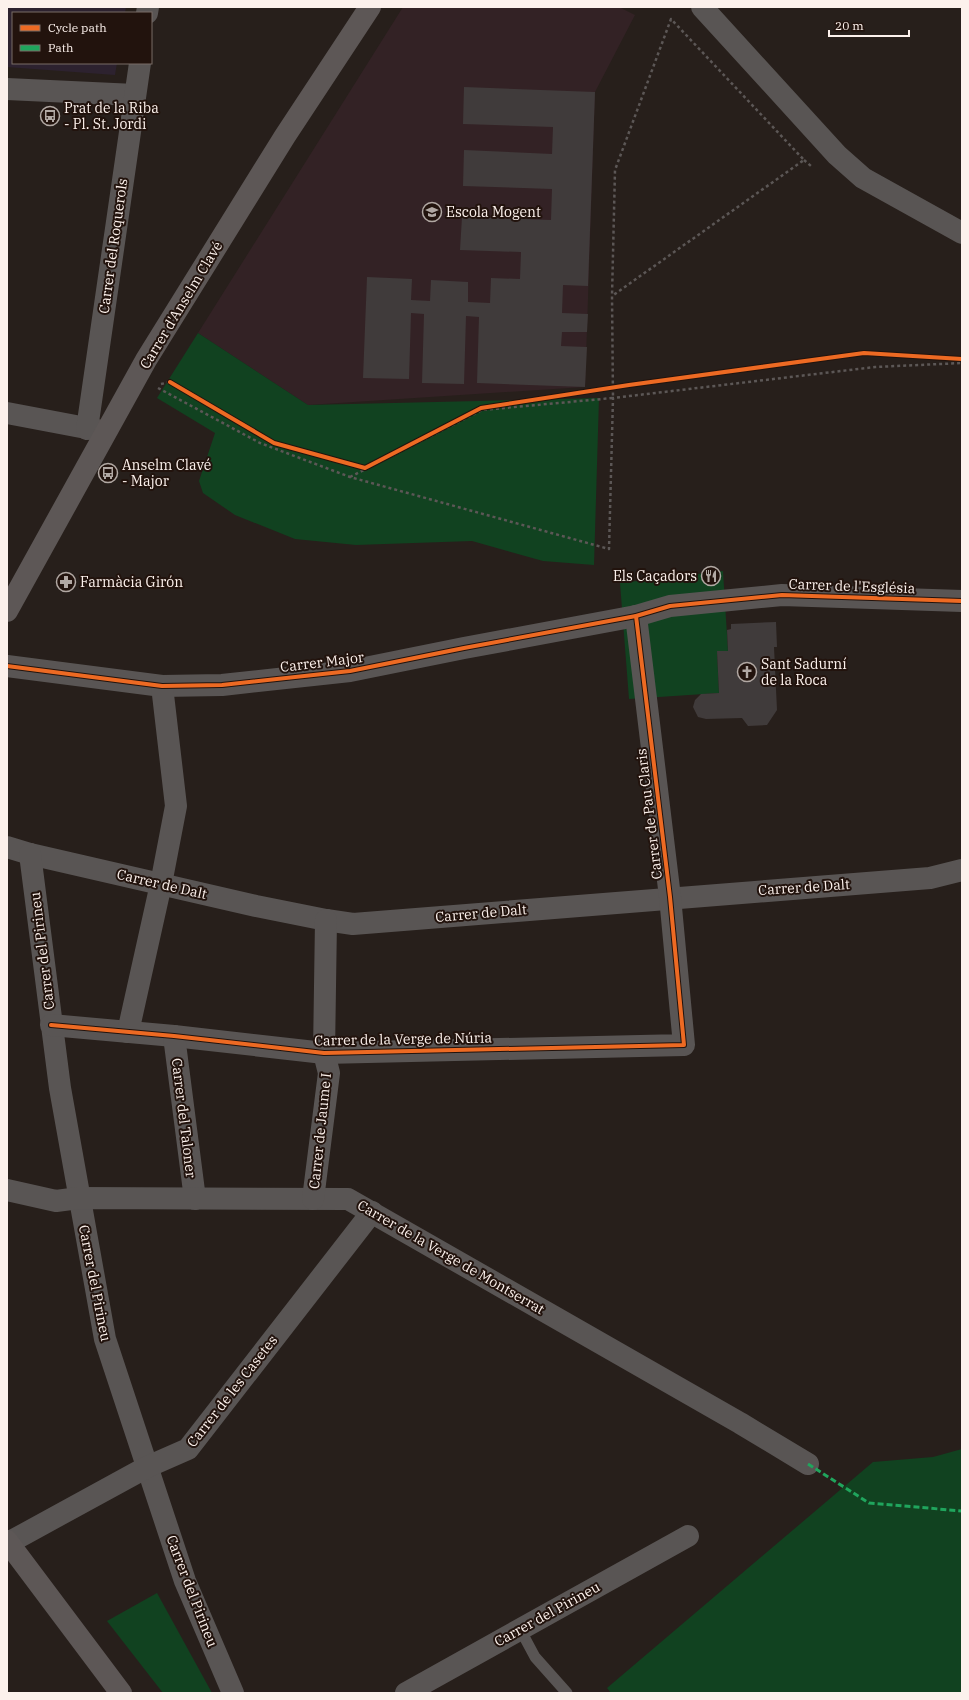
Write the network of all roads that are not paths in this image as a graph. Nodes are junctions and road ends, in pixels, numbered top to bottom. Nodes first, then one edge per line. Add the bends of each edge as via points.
1 (370, 7) edge
2 (702, 7) edge
3 (140, 64) edge
4 (7, 89) edge
5 (135, 95) junction
6 (962, 233) edge
7 (7, 412) edge
8 (97, 431) junction
9 (962, 601) edge
10 (7, 612) edge
11 (636, 616) junction
12 (7, 666) edge
13 (162, 686) junction
14 (7, 848) edge
15 (30, 854) junction
16 (962, 870) edge
17 (161, 884) junction
18 (670, 897) junction
19 (326, 920) junction
20 (51, 1025) junction
21 (128, 1032) junction
22 (174, 1036) junction
23 (684, 1045) joint
24 (324, 1053) junction
25 (7, 1190) edge
26 (79, 1198) junction
27 (195, 1199) junction
28 (313, 1199) junction
29 (372, 1212) junction
30 (808, 1464) dead end
31 (147, 1467) junction
32 (688, 1536) dead end
33 (8, 1542) edge
34 (520, 1629) junction
35 (121, 1693) edge
36 (233, 1693) edge
37 (406, 1693) edge
38 (567, 1693) edge

1 - 8 street, Carrer d'Anselm Clavé via 285,136 146,360
2 - 6 street via 837,155 857,173
3 - 5 street, Carrer del Roquerols
4 - 5 street
5 - 8 street, Carrer del Roquerols
7 - 8 street
8 - 10 street, Carrer d'Anselm Clavé
9 - 11 street, Carrer de l'Església via 782,595 670,606
11 - 13 street, Carrer Major via 350,671 222,685
11 - 18 street, Carrer de Pau Claris
12 - 13 street, Carrer Major
13 - 17 street via 176,806
14 - 15 street, Carrer de Dalt
15 - 17 street, Carrer de Dalt
15 - 20 street, Carrer del Pirineu
16 - 18 street, Carrer de Dalt via 930,878
17 - 19 street, Carrer de Dalt
17 - 21 street
18 - 19 street, Carrer de Dalt via 352,924
18 - 23 street, Carrer de Pau Claris
19 - 24 street, Carrer de Jaume I
20 - 21 street, Carrer de la Verge de Núria
20 - 26 street, Carrer del Pirineu
21 - 22 street, Carrer de la Verge de Núria
22 - 24 street, Carrer de la Verge de Núria
22 - 27 street, Carrer del Taloner
23 - 24 street, Carrer de la Verge de Núria
24 - 28 street, Carrer de Jaume I via 329,1073
25 - 26 street, Carrer de la Verge de Montserrat via 56,1201
26 - 27 street, Carrer de la Verge de Montserrat
26 - 31 street, Carrer del Pirineu via 105,1338
27 - 28 street, Carrer de la Verge de Montserrat
28 - 29 street, Carrer de la Verge de Montserrat via 348,1199
29 - 30 street, Carrer de la Verge de Montserrat
29 - 31 street, Carrer de les Casetes via 188,1449
31 - 33 street, Carrer de les Casetes
31 - 36 street, Carrer del Pirineu via 185,1581
32 - 34 street, Carrer del Pirineu
33 - 35 street
34 - 37 street, Carrer del Pirineu
34 - 38 lane via 535,1657

